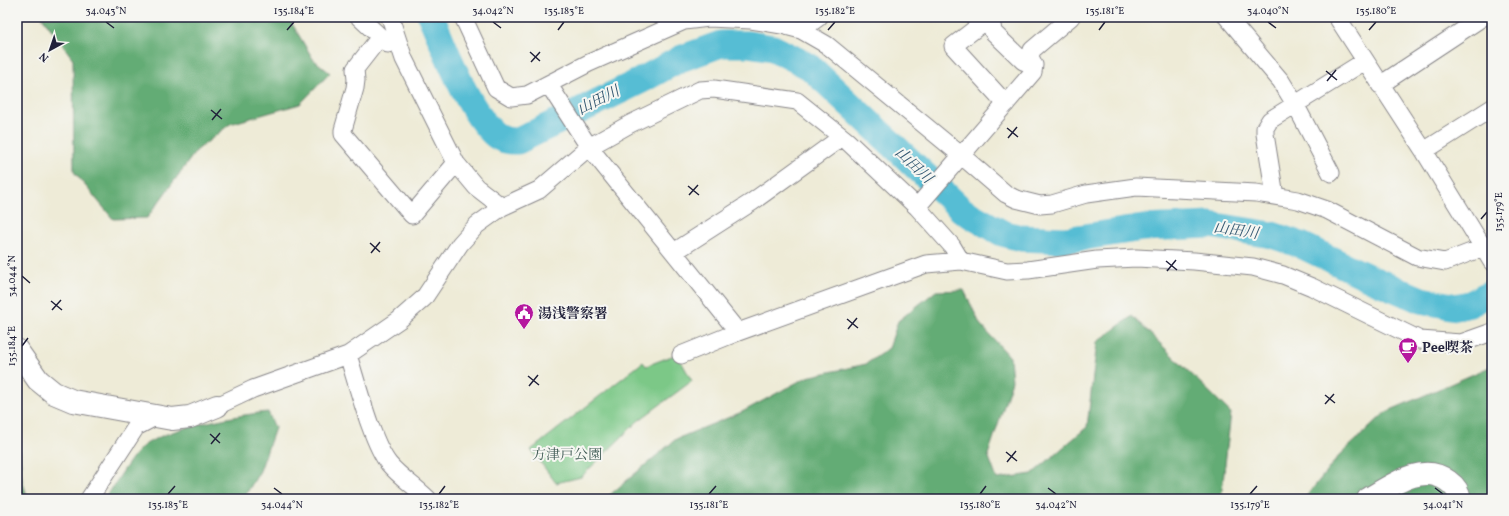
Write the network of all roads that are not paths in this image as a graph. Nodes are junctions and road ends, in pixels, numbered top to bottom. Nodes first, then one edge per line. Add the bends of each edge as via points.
1 (359, 17) edge
2 (390, 17) edge
3 (463, 17) edge
4 (708, 17) edge
5 (819, 17) edge
6 (992, 17) edge
7 (1071, 17) edge
8 (1227, 17) edge
9 (1337, 17) edge
10 (1483, 17) edge
11 (1487, 17) edge
12 (1492, 24) edge
13 (801, 30) junction
14 (380, 36) junction
15 (404, 59) junction
16 (1365, 62) junction
17 (1034, 65) junction
18 (1380, 85) junction
19 (552, 91) junction
20 (1006, 104) junction
21 (1295, 104) junction
22 (1492, 108) edge
23 (842, 137) junction
24 (586, 142) junction
25 (1424, 151) junction
26 (960, 159) junction
27 (456, 163) junction
28 (1331, 173) dead end
29 (1275, 196) junction
30 (920, 204) junction
31 (502, 207) junction
32 (674, 252) junction
33 (1489, 253) edge
34 (961, 261) junction
35 (738, 332) junction
36 (1492, 332) edge
37 (17, 350) edge
38 (348, 355) junction
39 (681, 355) dead end
40 (217, 406) joint
41 (155, 417) junction
42 (89, 499) edge
43 (428, 499) edge
44 (1368, 499) edge
45 (1460, 499) edge

1 - 14 street
2 - 15 street
3 - 19 street via 496,88 511,97
4 - 13 street via 751,20
4 - 19 street via 684,22 589,63
5 - 13 street
6 - 17 street via 993,32 1023,61
6 - 20 street via 953,46
7 - 17 street via 1032,50 1030,57
8 - 21 street via 1281,81
9 - 16 street
10 - 18 street
11 - 12 street
13 - 26 street via 827,45
14 - 15 street
14 - 27 street via 355,69 356,80 343,134 412,215
15 - 27 street
16 - 18 street
16 - 21 street
17 - 20 street via 1033,72
18 - 25 street
19 - 24 street
20 - 26 street
21 - 28 street
21 - 29 street via 1270,120 1265,128
22 - 25 street
23 - 24 street via 797,101 714,88 688,95
23 - 30 street
23 - 32 street via 752,202
24 - 31 street via 538,190
24 - 32 street
25 - 33 street
26 - 29 street via 1006,194 1040,205 1136,186
26 - 30 street
27 - 31 street via 476,187
29 - 33 street via 1298,200 1327,210 1417,257 1445,262
30 - 34 street
31 - 38 street via 469,233 424,298 399,320
32 - 35 street
34 - 35 street via 926,264
34 - 36 street via 1006,271 1136,258 1253,267 1283,275 1312,287 1420,340 1461,343
35 - 39 street
37 - 41 street via 38,380 54,393 72,401
38 - 40 street via 253,389
38 - 43 street via 372,430 384,455 390,464
40 - 41 street via 190,417 172,420
41 - 42 street via 136,427
44 - 45 street via 1400,481 1418,474 1430,473 1439,475 1454,486

